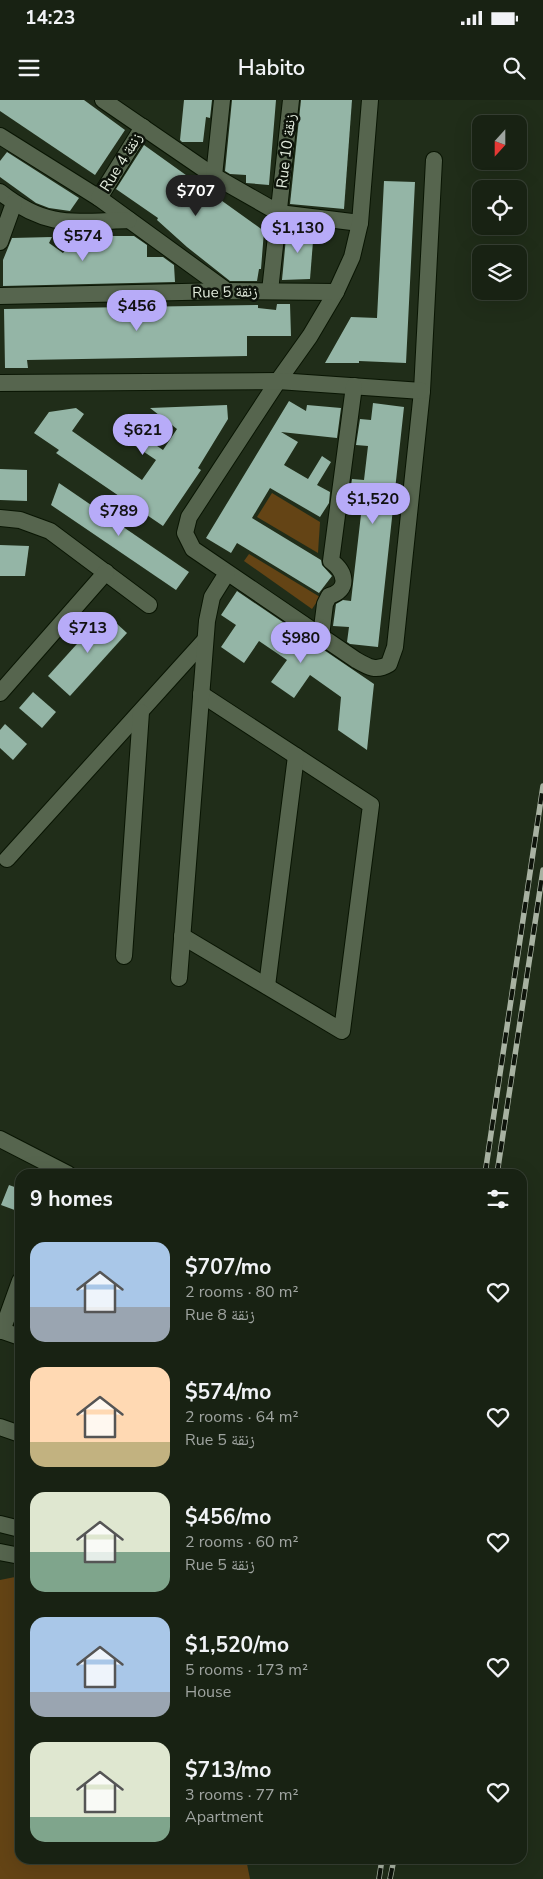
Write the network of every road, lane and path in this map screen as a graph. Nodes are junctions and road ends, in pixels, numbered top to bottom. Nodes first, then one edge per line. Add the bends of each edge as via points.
1 (103, 100) edge
2 (222, 100) edge
3 (292, 100) edge
4 (370, 100) edge
5 (143, 127) junction
6 (0, 136) edge
7 (434, 160) dead end
8 (214, 176) junction
9 (0, 192) edge
10 (98, 198) junction
11 (14, 203) junction
12 (279, 213) junction
13 (129, 220) junction
14 (360, 223) junction
15 (0, 242) edge
16 (227, 291) junction
17 (270, 291) junction
18 (336, 292) junction
19 (0, 296) edge
20 (278, 381) junction
21 (0, 383) edge
22 (354, 386) junction
23 (422, 391) junction
24 (0, 518) edge
25 (106, 572) junction
26 (227, 573) junction
27 (149, 605) dead end
28 (321, 636) junction
29 (206, 640) junction
30 (0, 693) edge
31 (201, 694) junction
32 (141, 712) junction
33 (296, 756) junction
34 (7, 859) dead end
35 (182, 936) junction
36 (124, 956) dead end
37 (179, 978) dead end
38 (267, 986) junction
39 (0, 1139) edge
40 (56, 1169) edge
41 (15, 1294) edge
42 (1, 1330) edge
43 (15, 1335) edge
44 (0, 1427) edge
45 (15, 1432) edge
46 (0, 1524) edge
47 (15, 1527) edge
48 (0, 1552) edge
49 (15, 1555) edge

1 - 5 street
2 - 8 street
3 - 12 street, Rue 10 زنقة
4 - 14 street
5 - 8 street
5 - 10 street, Rue 4 زنقة
6 - 10 street
7 - 23 street
8 - 12 street
9 - 11 street
10 - 13 street
11 - 13 street via 38,216 60,222
11 - 15 street
12 - 14 street
12 - 17 street, Rue 10 زنقة
13 - 16 street
14 - 18 street via 352,258
16 - 17 street, Rue 5 زنقة
16 - 19 street, Rue 5 زنقة
17 - 18 street, Rue 5 زنقة
18 - 20 street
20 - 21 street
20 - 22 street
20 - 26 street via 185,526 184,534 193,549
22 - 23 street
22 - 28 street via 331,562 344,575 342,589 329,596
23 - 28 street via 392,658 382,669 375,670
24 - 25 street via 20,520 50,531
25 - 27 street
25 - 30 street
26 - 28 street
26 - 29 street via 212,597
29 - 31 street
29 - 32 street
31 - 33 street
31 - 35 street
32 - 34 street
32 - 36 street
33 - 38 street
33 - 38 street via 371,805 342,1031
35 - 37 street
35 - 38 street
39 - 40 street
41 - 42 street
42 - 43 street
44 - 45 street
46 - 47 street
48 - 49 street

